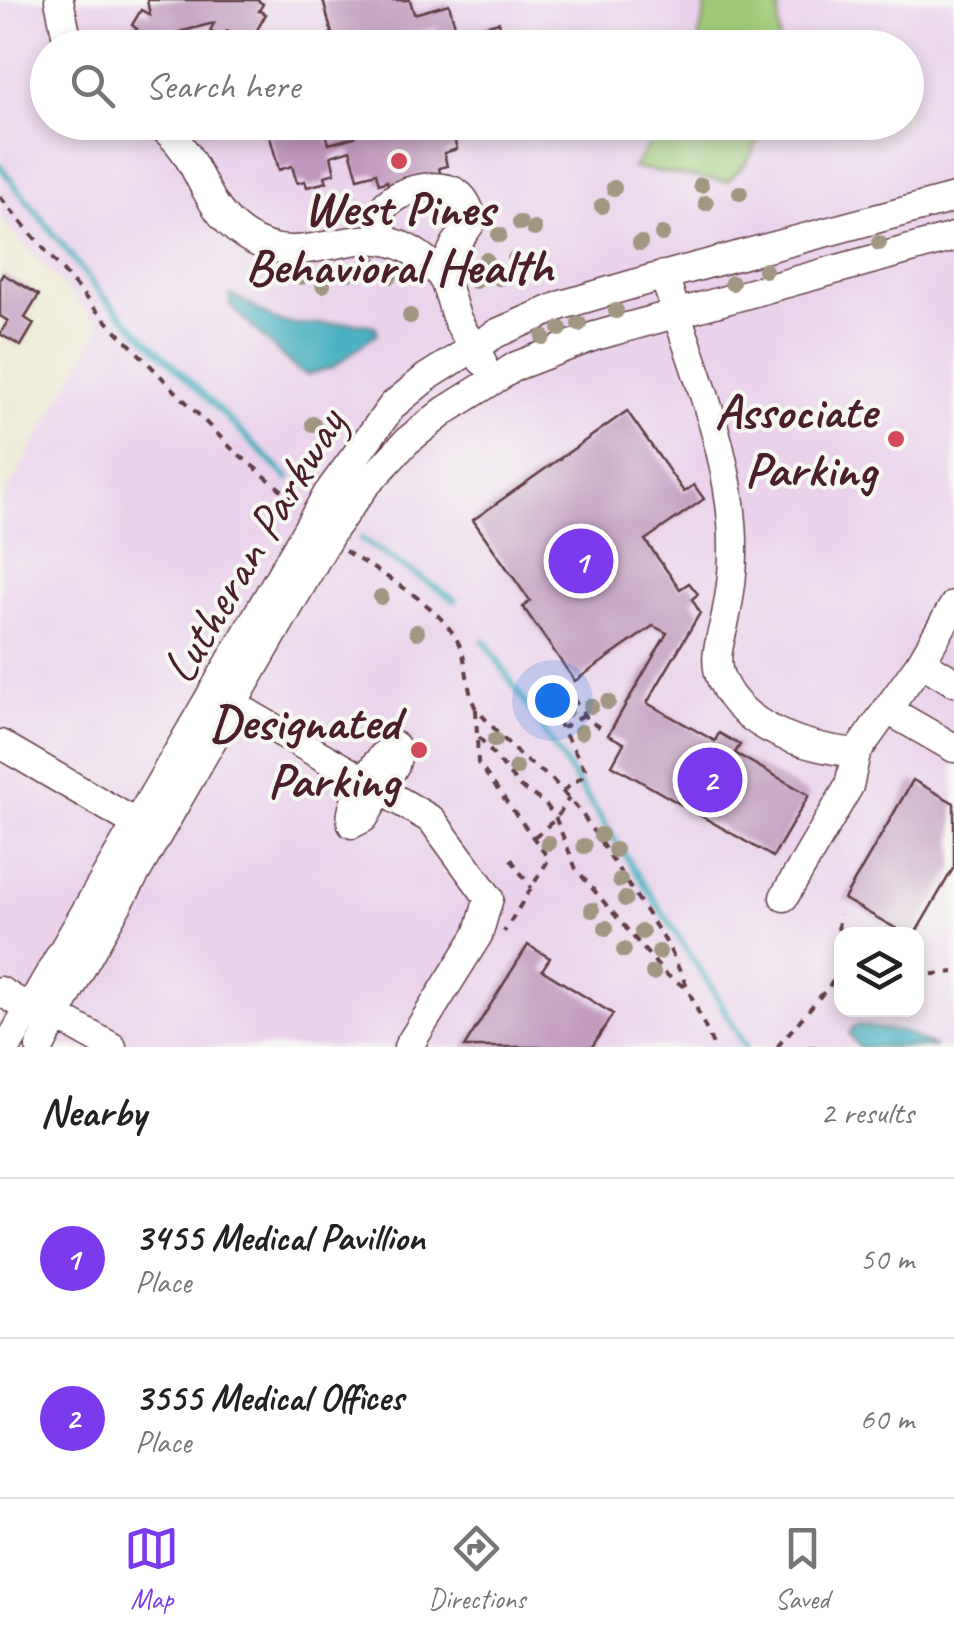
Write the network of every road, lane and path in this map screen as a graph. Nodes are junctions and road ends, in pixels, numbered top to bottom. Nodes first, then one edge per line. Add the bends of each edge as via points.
1 (58, 0) edge
2 (65, 30) edge
3 (178, 140) edge
4 (0, 197) edge
5 (954, 198) edge
6 (954, 237) edge
7 (385, 238) junction
8 (442, 274) junction
9 (664, 275) junction
10 (676, 315) junction
11 (473, 346) junction
12 (494, 379) junction
13 (321, 527) junction
14 (954, 605) edge
15 (921, 662) junction
16 (954, 682) edge
17 (224, 699) junction
18 (888, 710) junction
19 (584, 715) junction
20 (562, 728) junction
21 (603, 730) dead end
22 (477, 734) dead end
23 (0, 744) edge
24 (954, 748) edge
25 (856, 753) junction
26 (564, 791) junction
27 (569, 798) junction
28 (556, 818) junction
29 (148, 830) junction
30 (534, 837) dead end
31 (511, 859) dead end
32 (530, 888) dead end
33 (784, 897) dead end
34 (839, 914) dead end
35 (839, 927) edge
36 (954, 972) edge
37 (0, 973) edge
38 (924, 975) edge
39 (834, 983) edge
40 (686, 988) junction
41 (0, 991) edge
42 (41, 1007) junction
43 (6, 1047) edge
44 (40, 1047) edge
45 (112, 1047) edge
46 (408, 1047) edge
47 (714, 1047) edge
48 (780, 1047) edge
49 (808, 1047) edge
50 (819, 1047) edge

1 - 2 street
3 - 7 street via 226,221 265,246 292,251
4 - 13 path via 96,310 214,431
5 - 9 street, Lutheran Parkway
6 - 10 street, Lutheran Parkway
7 - 8 street
7 - 8 street via 380,216 397,196 437,186 454,190 473,220
8 - 11 street
9 - 10 street
9 - 11 street, Lutheran Parkway via 562,305
10 - 12 street, Lutheran Parkway via 564,346
10 - 25 street via 728,490 733,555 717,649 720,678 740,707 798,742
11 - 12 street
11 - 13 street, Lutheran Parkway via 386,412 344,467
12 - 13 street, Lutheran Parkway via 406,441
13 - 17 street, Lutheran Parkway
13 - 26 path via 436,615 468,664 476,708
14 - 15 street
15 - 16 street
15 - 18 street
17 - 29 street, Lutheran Parkway
17 - 46 street via 437,825 489,898 478,934
18 - 24 street
18 - 25 street
19 - 20 path
19 - 20 path via 573,698 558,698 553,711
19 - 21 path
20 - 26 path via 583,764 582,777
22 - 28 path
23 - 29 street
25 - 33 street via 848,786
26 - 27 path
27 - 28 path
27 - 40 path via 668,945
28 - 30 path
28 - 40 path via 576,869 664,973
29 - 42 street, Lutheran Parkway
31 - 32 path
34 - 35 path
36 - 38 path
37 - 42 street
39 - 48 path
40 - 47 path
41 - 42 street
42 - 43 street, Lutheran Parkway
42 - 44 street, Lutheran Parkway
42 - 45 street
49 - 50 path

